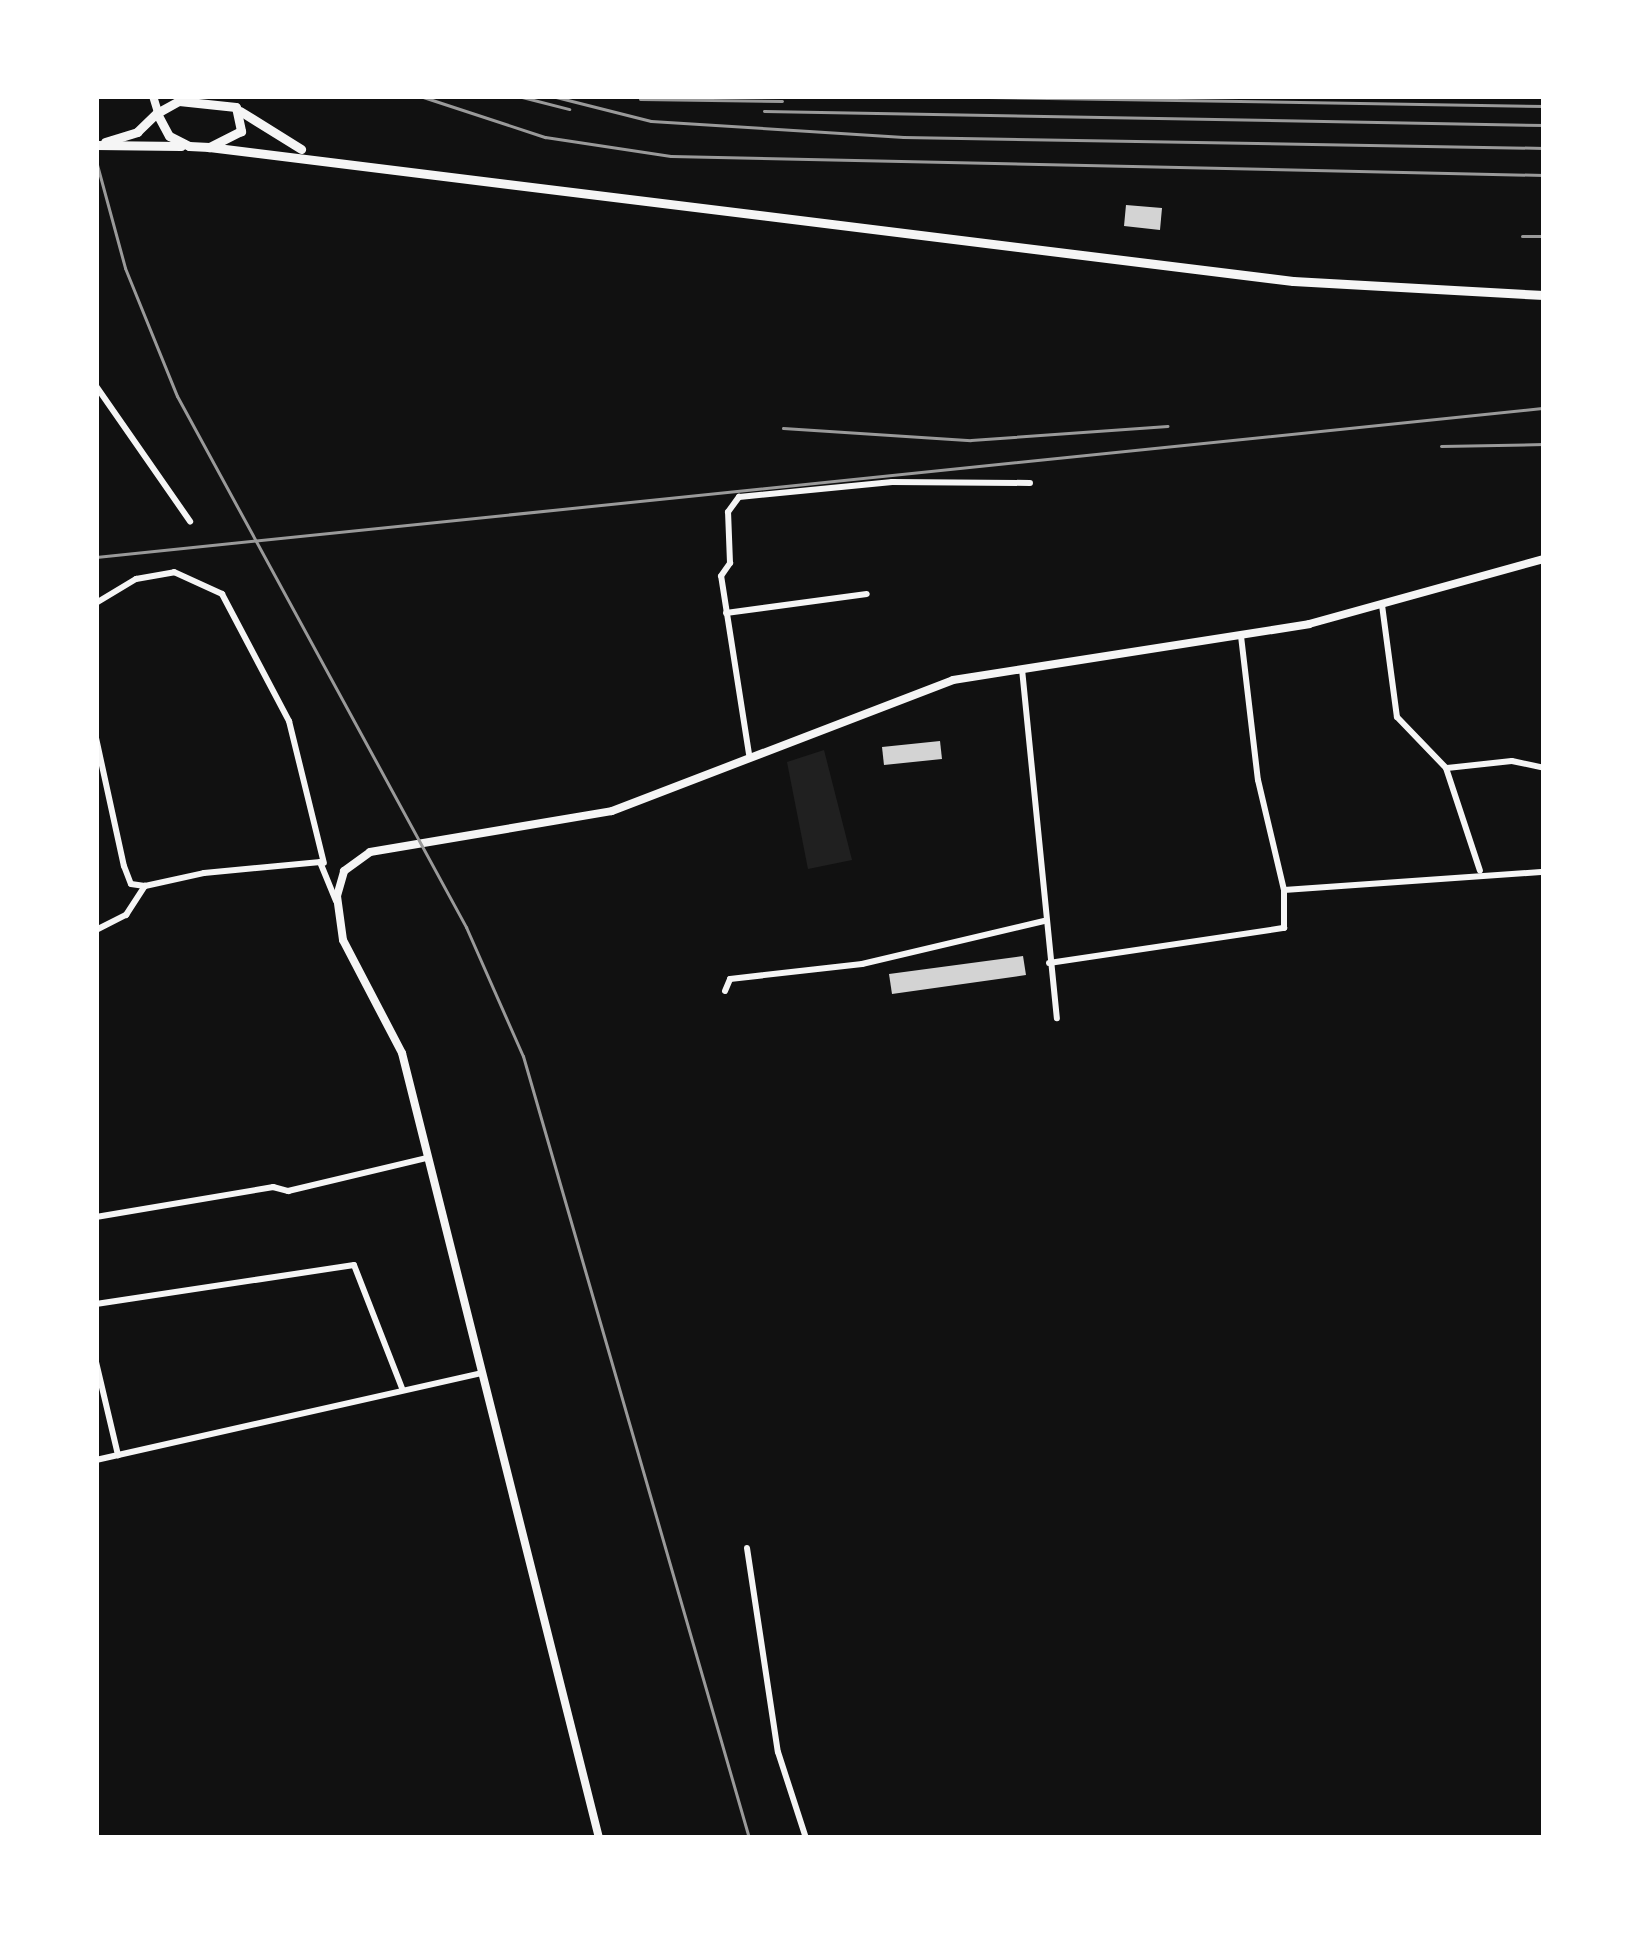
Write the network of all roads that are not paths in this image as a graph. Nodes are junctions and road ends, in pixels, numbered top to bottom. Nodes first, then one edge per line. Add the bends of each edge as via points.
1 (153, 96) edge
2 (194, 98) edge
3 (236, 107) junction
4 (158, 113) junction
5 (96, 145) edge
6 (189, 146) junction
7 (209, 147) junction
8 (341, 158) junction
9 (1544, 295) edge
10 (96, 386) edge
11 (1030, 482) dead end
12 (190, 521) dead end
13 (1544, 559) edge
14 (867, 594) dead end
15 (96, 603) edge
16 (1382, 605) junction
17 (726, 613) junction
18 (1241, 636) junction
19 (1022, 669) junction
20 (96, 738) edge
21 (749, 754) junction
22 (1446, 768) junction
23 (1544, 768) edge
24 (324, 863) junction
25 (1480, 871) junction
26 (1544, 872) edge
27 (145, 886) junction
28 (1284, 890) junction
29 (337, 907) junction
30 (1044, 922) junction
31 (96, 930) edge
32 (1049, 963) junction
33 (725, 992) dead end
34 (1057, 1018) dead end
35 (427, 1158) junction
36 (96, 1217) edge
37 (96, 1304) edge
38 (96, 1362) edge
39 (481, 1373) junction
40 (402, 1388) junction
41 (118, 1455) junction
42 (96, 1460) edge
43 (747, 1548) dead end
44 (598, 1838) edge
45 (806, 1838) edge

1 - 4 street
2 - 3 highway
2 - 4 highway
3 - 7 highway via 242,131
3 - 8 highway via 272,138
4 - 5 highway via 137,133
4 - 6 highway via 169,136
5 - 6 highway
6 - 7 highway
7 - 8 highway
8 - 9 highway via 1293,281
10 - 12 street
11 - 17 street via 892,482 739,497 728,512
13 - 16 street
14 - 17 street
15 - 24 street via 136,579 173,572 222,594 289,721
16 - 18 street
16 - 22 street via 1397,717
17 - 21 street
18 - 19 street
18 - 28 street via 1258,780
19 - 21 street via 893,698
19 - 30 street
20 - 27 street via 124,866 130,884
21 - 29 street via 613,811 370,852 344,872
22 - 23 street via 1512,761
22 - 25 street
24 - 27 street
24 - 29 street
25 - 26 street
25 - 28 street
27 - 31 street via 126,915
28 - 32 street via 1284,928
29 - 35 street via 353,965 397,1034
30 - 32 street
30 - 33 street via 862,964 730,979
32 - 34 street
35 - 36 street via 288,1191
35 - 39 street
37 - 40 street via 354,1265
38 - 41 street
39 - 40 street
39 - 44 street
40 - 41 street
41 - 42 street
43 - 45 street via 778,1752

